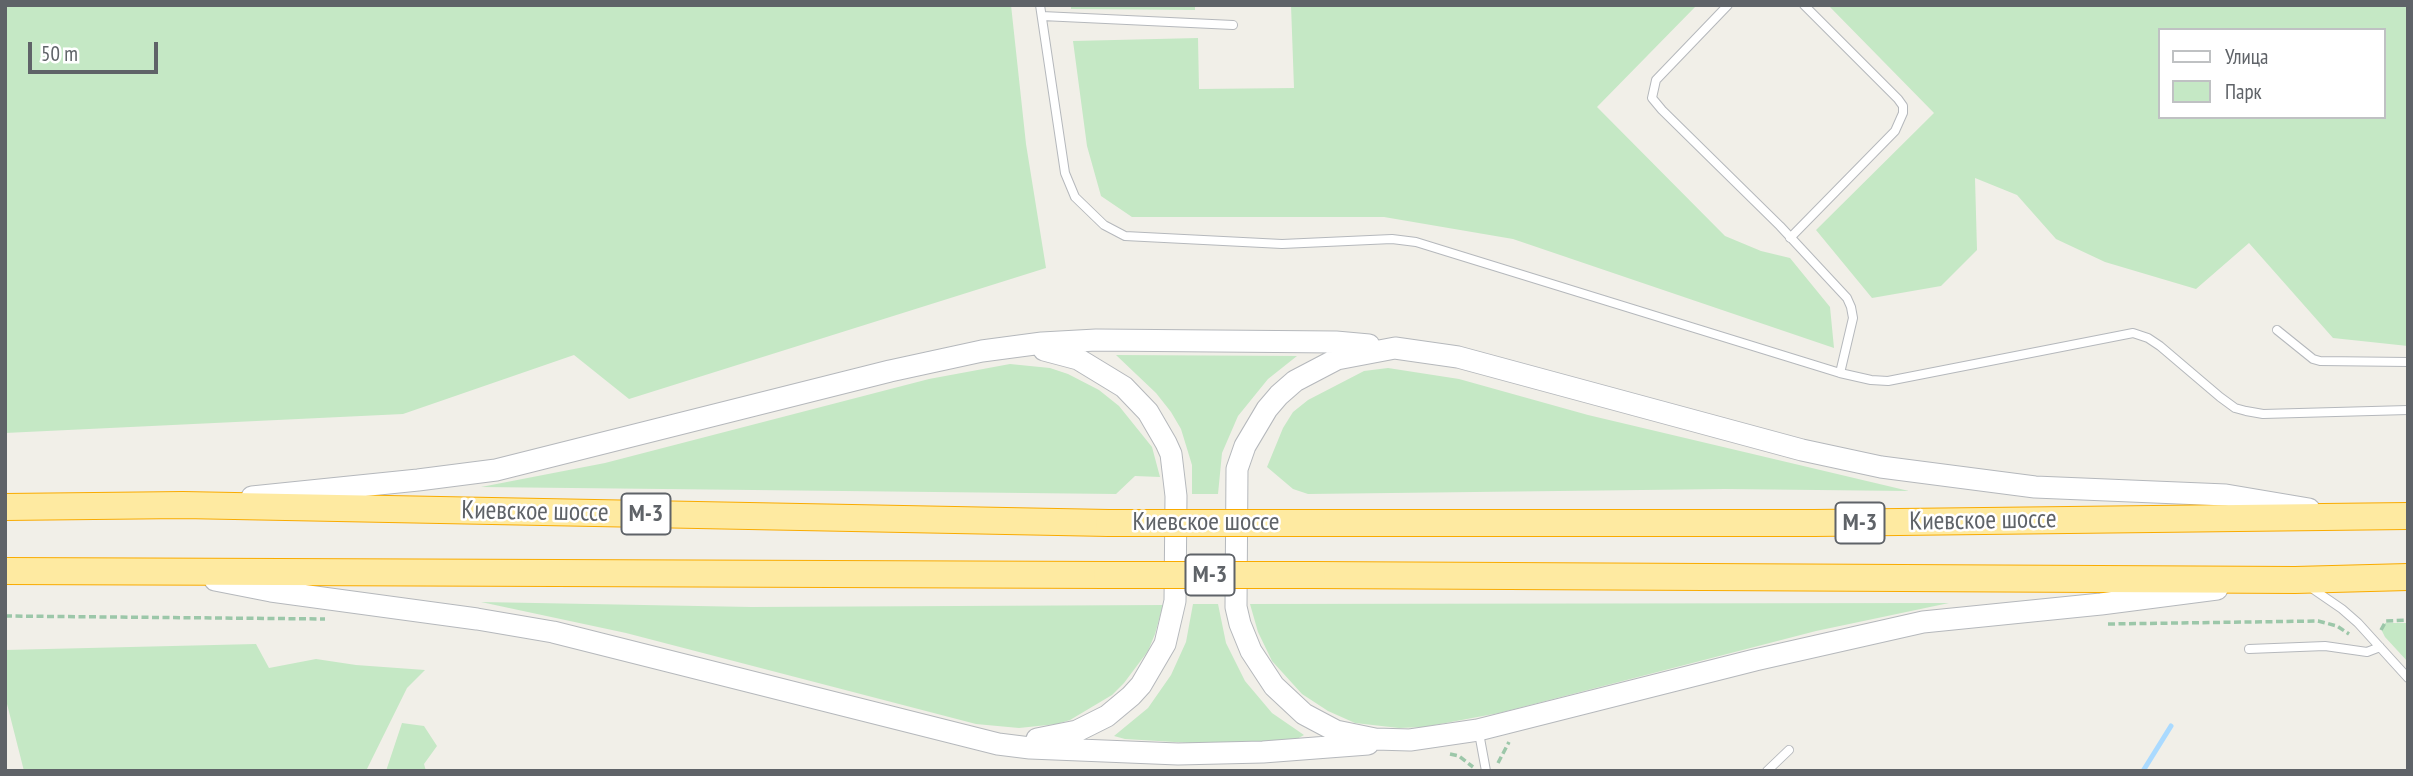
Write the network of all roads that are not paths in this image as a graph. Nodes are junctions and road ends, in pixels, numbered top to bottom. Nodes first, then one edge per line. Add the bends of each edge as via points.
1 (1040, 5) edge
2 (1728, 5) edge
3 (1804, 5) edge
4 (1042, 16) junction
5 (1233, 24) dead end
6 (1790, 238) junction
7 (2277, 330) dead end
8 (1016, 347) junction
9 (1395, 348) junction
10 (2408, 362) edge
11 (1840, 373) junction
12 (2408, 410) edge
13 (183, 505) junction
14 (5, 507) edge
15 (2342, 516) junction
16 (2408, 516) edge
17 (5, 571) edge
18 (186, 573) junction
19 (2408, 577) edge
20 (2295, 580) junction
21 (2380, 647) junction
22 (2249, 649) dead end
23 (2408, 678) edge
24 (1478, 730) junction
25 (958, 735) junction
26 (1399, 741) junction
27 (1789, 750) dead end
28 (1486, 771) edge
29 (1766, 771) edge

1 - 4 lane
2 - 6 lane via 1656,80 1652,98
3 - 6 lane via 1898,99 1903,113 1895,131
4 - 5 lane
4 - 11 lane via 1065,173 1076,197 1118,233 1139,238 1282,244 1416,242
6 - 11 lane via 1852,307
7 - 10 lane via 2320,361
8 - 9 street via 1096,341 1336,342
8 - 13 street via 950,357 496,470
8 - 25 street via 1065,354 1110,377 1148,412 1171,454 1175,482 1175,601 1158,658 1131,696 1107,716 1077,731 1045,738
9 - 15 street via 1458,357 1881,467 2035,487 2226,495
9 - 26 street via 1354,354 1312,370 1279,394 1261,418 1237,469 1236,607 1255,660 1294,705 1336,731
11 - 12 lane via 1888,381 2133,333 2160,346 2235,408 2263,414
13 - 14 highway, Киевское шоссе / М-3
13 - 15 highway, Киевское шоссе / М-3, bridge via 1109,523 1814,523
15 - 16 highway, Киевское шоссе / М-3
17 - 18 highway, Киевское шоссе / М-3
18 - 20 highway, Киевское шоссе / М-3, bridge
18 - 25 street via 271,591 553,632
19 - 20 highway, Киевское шоссе / М-3
20 - 21 lane via 2342,609
20 - 24 street via 1923,622
21 - 22 lane via 2367,652 2325,646
21 - 23 lane
24 - 26 street
24 - 28 lane
25 - 26 street via 1030,748 1178,754
27 - 29 lane

